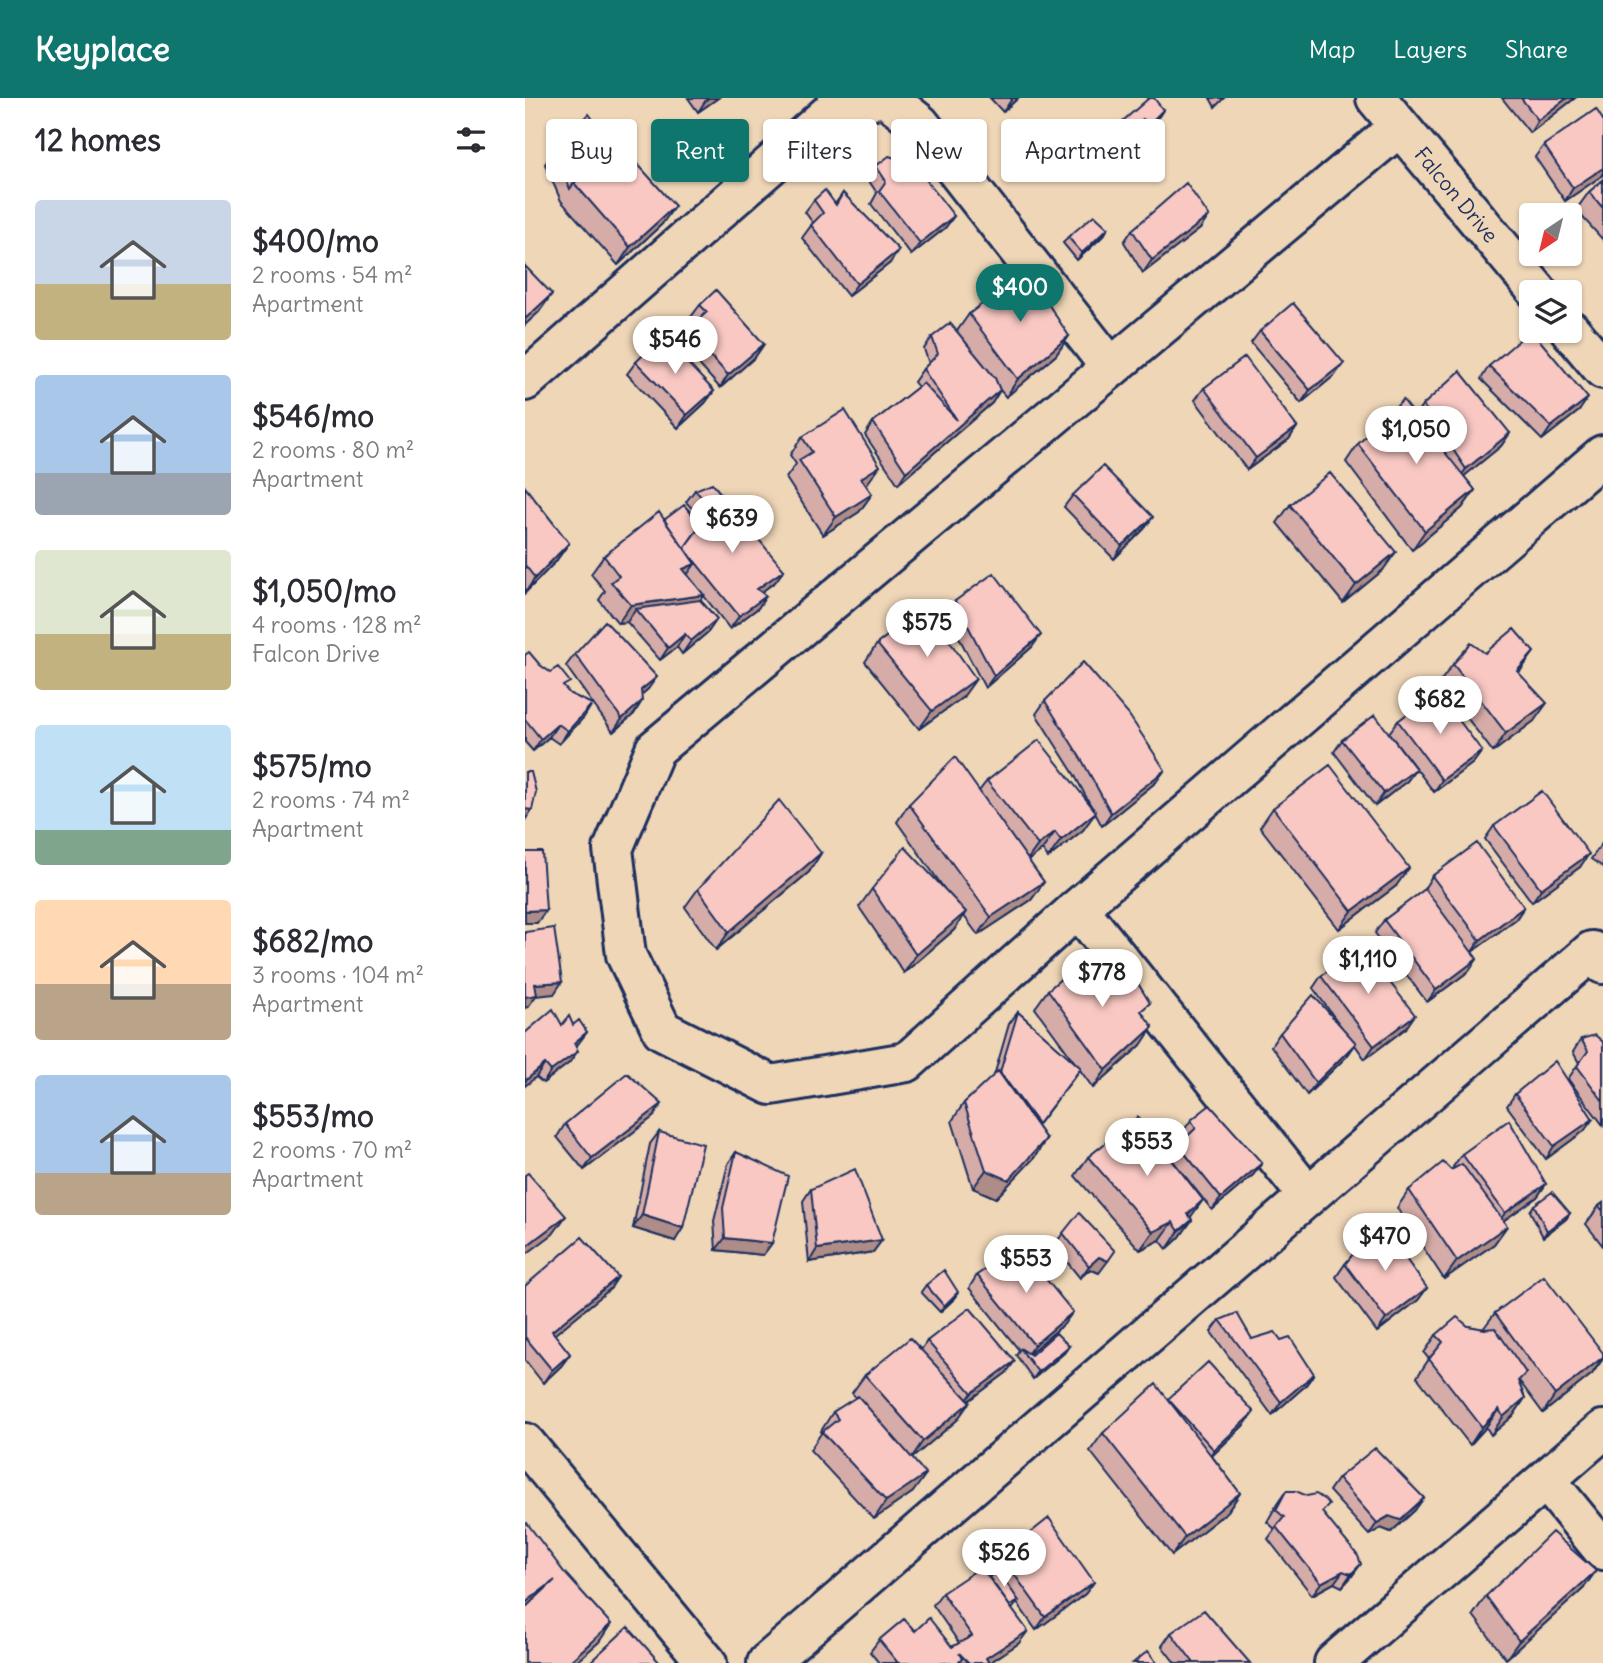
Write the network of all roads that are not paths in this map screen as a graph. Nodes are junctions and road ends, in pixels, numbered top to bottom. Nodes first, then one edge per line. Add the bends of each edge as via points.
1 (880, 98) edge
2 (887, 98) edge
3 (1387, 113) edge
4 (1528, 280) edge
5 (1581, 343) edge
6 (1111, 368) junction
7 (1603, 369) edge
8 (525, 381) edge
9 (1603, 455) edge
10 (1078, 908) junction
11 (1603, 964) edge
12 (1308, 1196) junction
13 (1603, 1430) edge
14 (525, 1443) edge
15 (1546, 1479) junction
16 (1603, 1550) edge
17 (707, 1663) edge
18 (767, 1663) edge
19 (1334, 1663) edge

1 - 8 street via 839,105
2 - 6 street via 920,124
3 - 4 street, Falcon Drive
3 - 6 street
5 - 7 street
6 - 10 street via 655,749 613,849 626,956 662,1030 771,1085 907,1062
9 - 10 street
10 - 12 street
11 - 12 street via 1592,951
12 - 18 street
13 - 15 street
14 - 17 street
15 - 16 street
15 - 19 street

